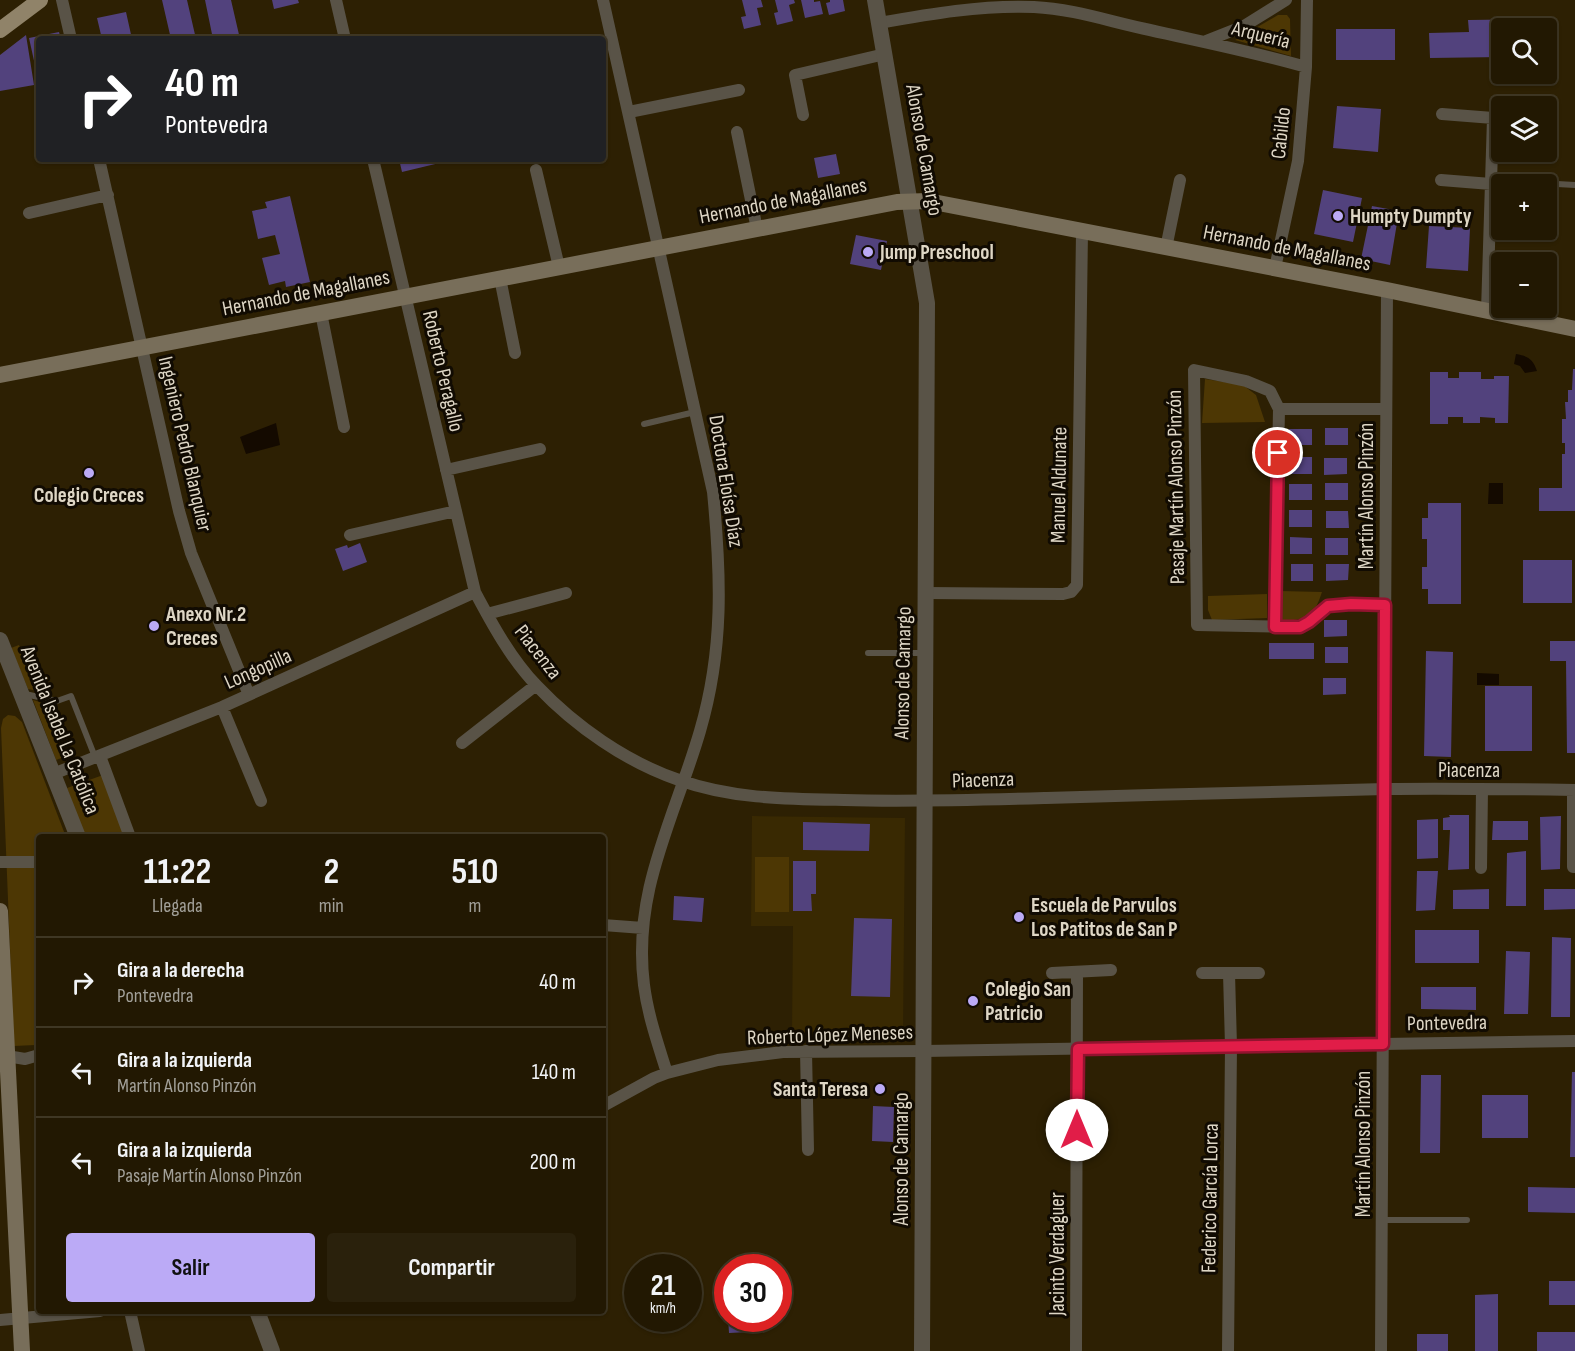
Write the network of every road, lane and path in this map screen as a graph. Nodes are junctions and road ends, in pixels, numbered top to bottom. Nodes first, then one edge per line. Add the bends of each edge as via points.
1 (40, 0) edge
2 (62, 0) edge
3 (336, 0) edge
4 (603, 0) edge
5 (875, 0) edge
6 (1286, 0) edge
7 (1307, 0) edge
8 (1073, 5) edge
9 (879, 23) junction
10 (0, 30) edge
11 (70, 36) edge
12 (344, 36) edge
13 (607, 40) edge
14 (1206, 41) junction
15 (885, 54) junction
16 (1306, 67) junction
17 (740, 90) dead end
18 (629, 112) junction
19 (1442, 114) dead end
20 (802, 115) dead end
21 (737, 132) dead end
22 (100, 162) edge
23 (374, 162) edge
24 (537, 170) dead end
25 (1491, 174) edge
26 (1180, 180) dead end
27 (1441, 180) dead end
28 (1491, 184) joint
29 (1557, 184) dead end
30 (1575, 185) edge
31 (108, 195) junction
32 (911, 202) junction
33 (29, 213) dead end
34 (757, 229) junction
35 (1082, 232) junction
36 (659, 248) junction
37 (1166, 248) junction
38 (559, 267) junction
39 (1275, 268) junction
40 (500, 279) junction
41 (1387, 290) junction
42 (405, 297) junction
43 (1487, 310) junction
44 (321, 313) junction
45 (1575, 328) edge
46 (143, 347) junction
47 (515, 353) dead end
48 (0, 375) edge
49 (1279, 409) junction
50 (1386, 409) junction
51 (695, 412) junction
52 (644, 423) dead end
53 (344, 427) dead end
54 (540, 449) dead end
55 (446, 470) junction
56 (456, 511) junction
57 (350, 535) dead end
58 (475, 592) junction
59 (566, 593) dead end
60 (926, 593) junction
61 (1385, 605) junction
62 (487, 614) junction
63 (1275, 627) junction
64 (0, 640) edge
65 (868, 653) dead end
66 (926, 654) junction
67 (536, 685) junction
68 (21, 693) junction
69 (249, 695) junction
70 (222, 707) junction
71 (462, 743) dead end
72 (98, 756) junction
73 (53, 774) junction
74 (682, 782) junction
75 (1384, 789) junction
76 (1482, 789) junction
77 (1574, 790) edge
78 (261, 801) dead end
79 (924, 801) junction
80 (77, 834) edge
81 (129, 834) edge
82 (0, 862) edge
83 (36, 862) edge
84 (1575, 867) edge
85 (1482, 868) dead end
86 (0, 911) edge
87 (606, 925) edge
88 (643, 928) junction
89 (1111, 970) dead end
90 (1052, 973) dead end
91 (1077, 973) junction
92 (1202, 973) dead end
93 (1229, 973) junction
94 (1259, 973) dead end
95 (1575, 1041) edge
96 (1383, 1044) junction
97 (1231, 1046) junction
98 (1078, 1049) junction
99 (806, 1051) junction
100 (924, 1051) junction
101 (3, 1055) edge
102 (36, 1056) edge
103 (667, 1073) junction
104 (606, 1105) edge
105 (808, 1150) dead end
106 (1382, 1220) junction
107 (1467, 1220) dead end
108 (66, 1314) edge
109 (131, 1314) edge
110 (258, 1314) edge
111 (20, 1318) junction
112 (0, 1320) edge
113 (21, 1351) edge
114 (140, 1351) edge
115 (272, 1351) edge
116 (922, 1351) edge
117 (1076, 1351) edge
118 (1228, 1351) edge
119 (1381, 1351) edge

1 - 10 main road
2 - 11 street
3 - 12 street
4 - 13 street, Doctora Eloísa Díaz
5 - 9 street, Alonso de Camargo
6 - 14 street, Arquería via 1244,26
7 - 16 street, Cabildo
8 - 9 street, Arquería via 977,7
8 - 14 street, Arquería via 1149,30
9 - 15 street, Alonso de Camargo
13 - 18 street, Doctora Eloísa Díaz
14 - 16 street, Arquería
15 - 20 street via 795,75
15 - 32 street, Alonso de Camargo
16 - 39 street, Cabildo via 1298,161
17 - 18 street
18 - 36 street, Doctora Eloísa Díaz
19 - 25 street via 1493,118
21 - 34 street
22 - 31 street, Ingeniero Pedro Blanquier
23 - 42 street, Roberto Peragallo
24 - 38 street
26 - 37 street
27 - 28 street
28 - 43 street
29 - 30 lane
31 - 33 street
31 - 46 street, Ingeniero Pedro Blanquier
32 - 34 main road, Hernando de Magallanes
32 - 35 main road, Hernando de Magallanes via 938,202
32 - 60 street, Alonso de Camargo via 927,303
34 - 36 main road, Hernando de Magallanes
35 - 37 main road, Hernando de Magallanes
35 - 60 street, Manuel Aldunate via 1077,585 1063,594
36 - 38 main road, Hernando de Magallanes
36 - 51 street, Doctora Eloísa Díaz
37 - 39 main road, Hernando de Magallanes
38 - 40 main road, Hernando de Magallanes
39 - 41 main road, Hernando de Magallanes
40 - 42 main road, Hernando de Magallanes
40 - 47 street
41 - 43 main road, Hernando de Magallanes
41 - 50 street, Martín Alonso Pinzón
42 - 44 main road, Hernando de Magallanes
42 - 55 street, Roberto Peragallo
43 - 45 main road, Hernando de Magallanes
44 - 46 main road, Hernando de Magallanes
44 - 53 street
46 - 48 main road, Hernando de Magallanes
46 - 69 street, Ingeniero Pedro Blanquier via 191,553
49 - 50 street
49 - 63 street
49 - 63 street, Pasaje Martín Alonso Pinzón via 1270,391 1246,381 1194,370 1197,625
50 - 61 street, Martín Alonso Pinzón
51 - 52 lane
51 - 74 street, Doctora Eloísa Díaz via 713,492 720,604 711,681
54 - 55 street
55 - 56 street, Roberto Peragallo
56 - 57 street
56 - 58 street, Roberto Peragallo
58 - 62 street, Piacenza
58 - 69 street, Longopilla
59 - 62 street
60 - 66 street, Alonso de Camargo
61 - 63 street, Pasaje Martín Alonso Pinzón via 1328,606 1300,627
61 - 75 street, Martín Alonso Pinzón
62 - 67 street, Piacenza
64 - 68 street, Avenida Isabel La Católica
65 - 66 lane
66 - 79 street, Alonso de Camargo
67 - 71 street
67 - 74 street, Piacenza via 604,742
68 - 72 lane via 57,700 71,696
68 - 73 street, Avenida Isabel La Católica
69 - 70 street, Longopilla
70 - 72 street, Longopilla
70 - 78 street
72 - 73 street, Longopilla
72 - 81 street
73 - 80 street, Avenida Isabel La Católica
74 - 79 street, Piacenza via 759,797
74 - 88 street, Doctora Eloísa Díaz via 656,856
75 - 76 street, Piacenza
75 - 79 street, Piacenza
75 - 96 street, Martín Alonso Pinzón
76 - 77 street, Piacenza
76 - 85 street
77 - 84 street
79 - 100 street, Alonso de Camargo
82 - 83 street
86 - 101 main road
87 - 88 street
88 - 103 street, Doctora Eloísa Díaz via 644,985
89 - 91 street
90 - 91 street
91 - 98 street, Jacinto Verdaguer
92 - 93 street
93 - 94 street
93 - 97 street, Federico García Lorca
95 - 96 street, Pontevedra
96 - 97 street, Pontevedra
96 - 106 street, Martín Alonso Pinzón
97 - 98 street, Pontevedra
97 - 118 street, Federico García Lorca
98 - 100 street, Pontevedra
98 - 117 street, Jacinto Verdaguer
99 - 100 street, Roberto López Meneses
99 - 103 street, Roberto López Meneses via 728,1058
99 - 105 street
100 - 116 street, Alonso de Camargo
101 - 102 street via 25,1059
101 - 111 main road
103 - 104 street, Roberto López Meneses
106 - 107 lane
106 - 119 street, Martín Alonso Pinzón
108 - 111 street
109 - 114 street
110 - 115 street
111 - 112 street
111 - 113 main road

